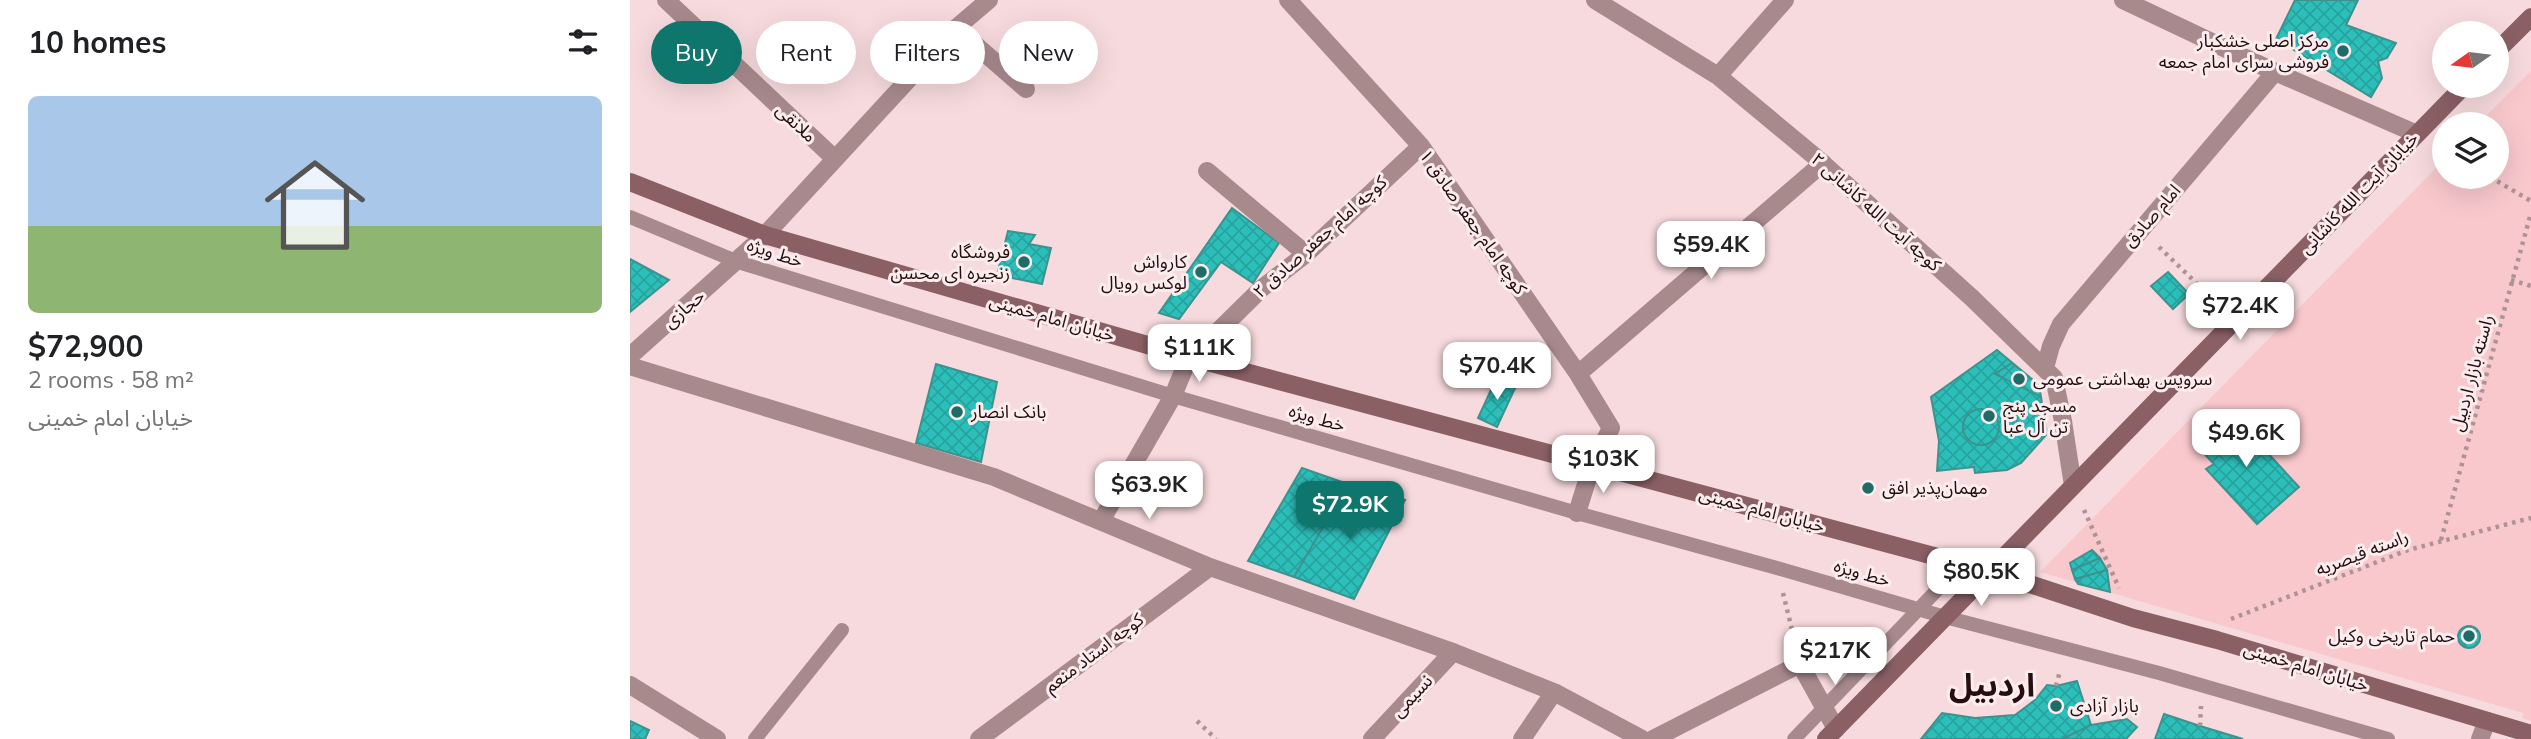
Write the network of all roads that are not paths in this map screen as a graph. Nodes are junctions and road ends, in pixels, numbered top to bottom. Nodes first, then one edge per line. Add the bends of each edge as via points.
1 (666, 0) edge
2 (989, 0) edge
3 (1288, 0) edge
4 (1595, 0) edge
5 (1785, 0) edge
6 (2123, 0) edge
7 (2531, 17) edge
8 (963, 21) edge
9 (2510, 38) edge
10 (985, 53) edge
11 (2275, 72) junction
12 (1718, 76) junction
13 (904, 84) edge
14 (1026, 89) dead end
15 (2452, 98) edge
16 (2417, 134) junction
17 (1421, 146) junction
18 (835, 159) junction
19 (1821, 161) junction
20 (1207, 171) dead end
21 (630, 181) edge
22 (630, 217) edge
23 (765, 235) junction
24 (1306, 254) junction
25 (738, 262) junction
26 (630, 356) edge
27 (1189, 358) junction
28 (630, 366) edge
29 (2045, 368) junction
30 (1578, 374) junction
31 (1173, 396) junction
32 (1592, 465) junction
33 (2073, 486) junction
34 (1577, 513) junction
35 (1101, 522) junction
36 (1962, 564) junction
37 (1210, 567) junction
38 (1990, 571) junction
39 (1919, 610) junction
40 (1945, 617) junction
41 (842, 630) dead end
42 (1453, 652) junction
43 (630, 685) edge
44 (1554, 692) junction
45 (1824, 708) junction
46 (2487, 721) junction
47 (689, 731) edge
48 (1831, 734) edge
49 (2531, 734) edge
50 (717, 739) edge
51 (755, 739) edge
52 (979, 739) edge
53 (1372, 739) edge
54 (1522, 739) edge
55 (1642, 739) edge
56 (1653, 739) edge
57 (1794, 739) edge
58 (2388, 739) edge
59 (2480, 739) edge

1 - 18 street, ملانقی
2 - 8 street, حجازی
3 - 17 street, کوچه امام جعفر صادق ۱
4 - 12 street, کوچه آیت الله کاشانی ۲
5 - 12 street
6 - 11 street
7 - 9 main road
10 - 14 street
11 - 16 street
11 - 29 street, امام صادق via 2060,324
12 - 19 street, کوچه آیت الله کاشانی ۲
13 - 18 street, حجازی
15 - 16 main road, خیابان آیت الله کاشانی
16 - 33 main road, خیابان آیت الله کاشانی
17 - 24 street, کوچه امام جعفر صادق ۲
17 - 30 street, کوچه امام جعفر صادق ۱
18 - 23 street, حجازی
19 - 29 street, کوچه آیت الله کاشانی ۲
19 - 30 street
20 - 24 street
21 - 23 main road, خیابان امام خمینی
22 - 25 lane, خط ویژه
23 - 25 street, حجازی
23 - 27 main road, خیابان امام خمینی
24 - 27 street, کوچه امام جعفر صادق ۲ via 1262,288
25 - 26 street, حجازی
25 - 31 lane, خط ویژه
27 - 31 street
27 - 32 main road, خیابان امام خمینی
28 - 35 street via 994,477
29 - 33 street, کوچه آیت الله کاشانی ۲ via 2054,378
30 - 32 street, کوچه امام جعفر صادق ۱ via 1611,428
31 - 34 lane, خط ویژه
31 - 35 street
32 - 34 street
32 - 36 main road, خیابان امام خمینی
33 - 38 main road, خیابان آیت الله کاشانی
34 - 39 lane, خط ویژه
35 - 37 street
36 - 38 main road, خیابان امام خمینی
36 - 39 lane
37 - 42 street
37 - 52 street, کوچه استاد منعم
38 - 40 main road, خیابان آیت الله کاشانی
38 - 46 main road, خیابان امام خمینی via 2133,618
39 - 40 lane, خط ویژه
39 - 45 lane
40 - 48 main road, خیابان آیت الله کاشانی
40 - 58 lane, خط ویژه
41 - 51 lane
42 - 44 street
42 - 53 street, نسیمی
43 - 47 street
44 - 54 street
44 - 55 street
45 - 48 street
45 - 56 street via 1800,664
45 - 57 lane
46 - 49 main road, خیابان امام خمینی
46 - 59 street
47 - 50 street

